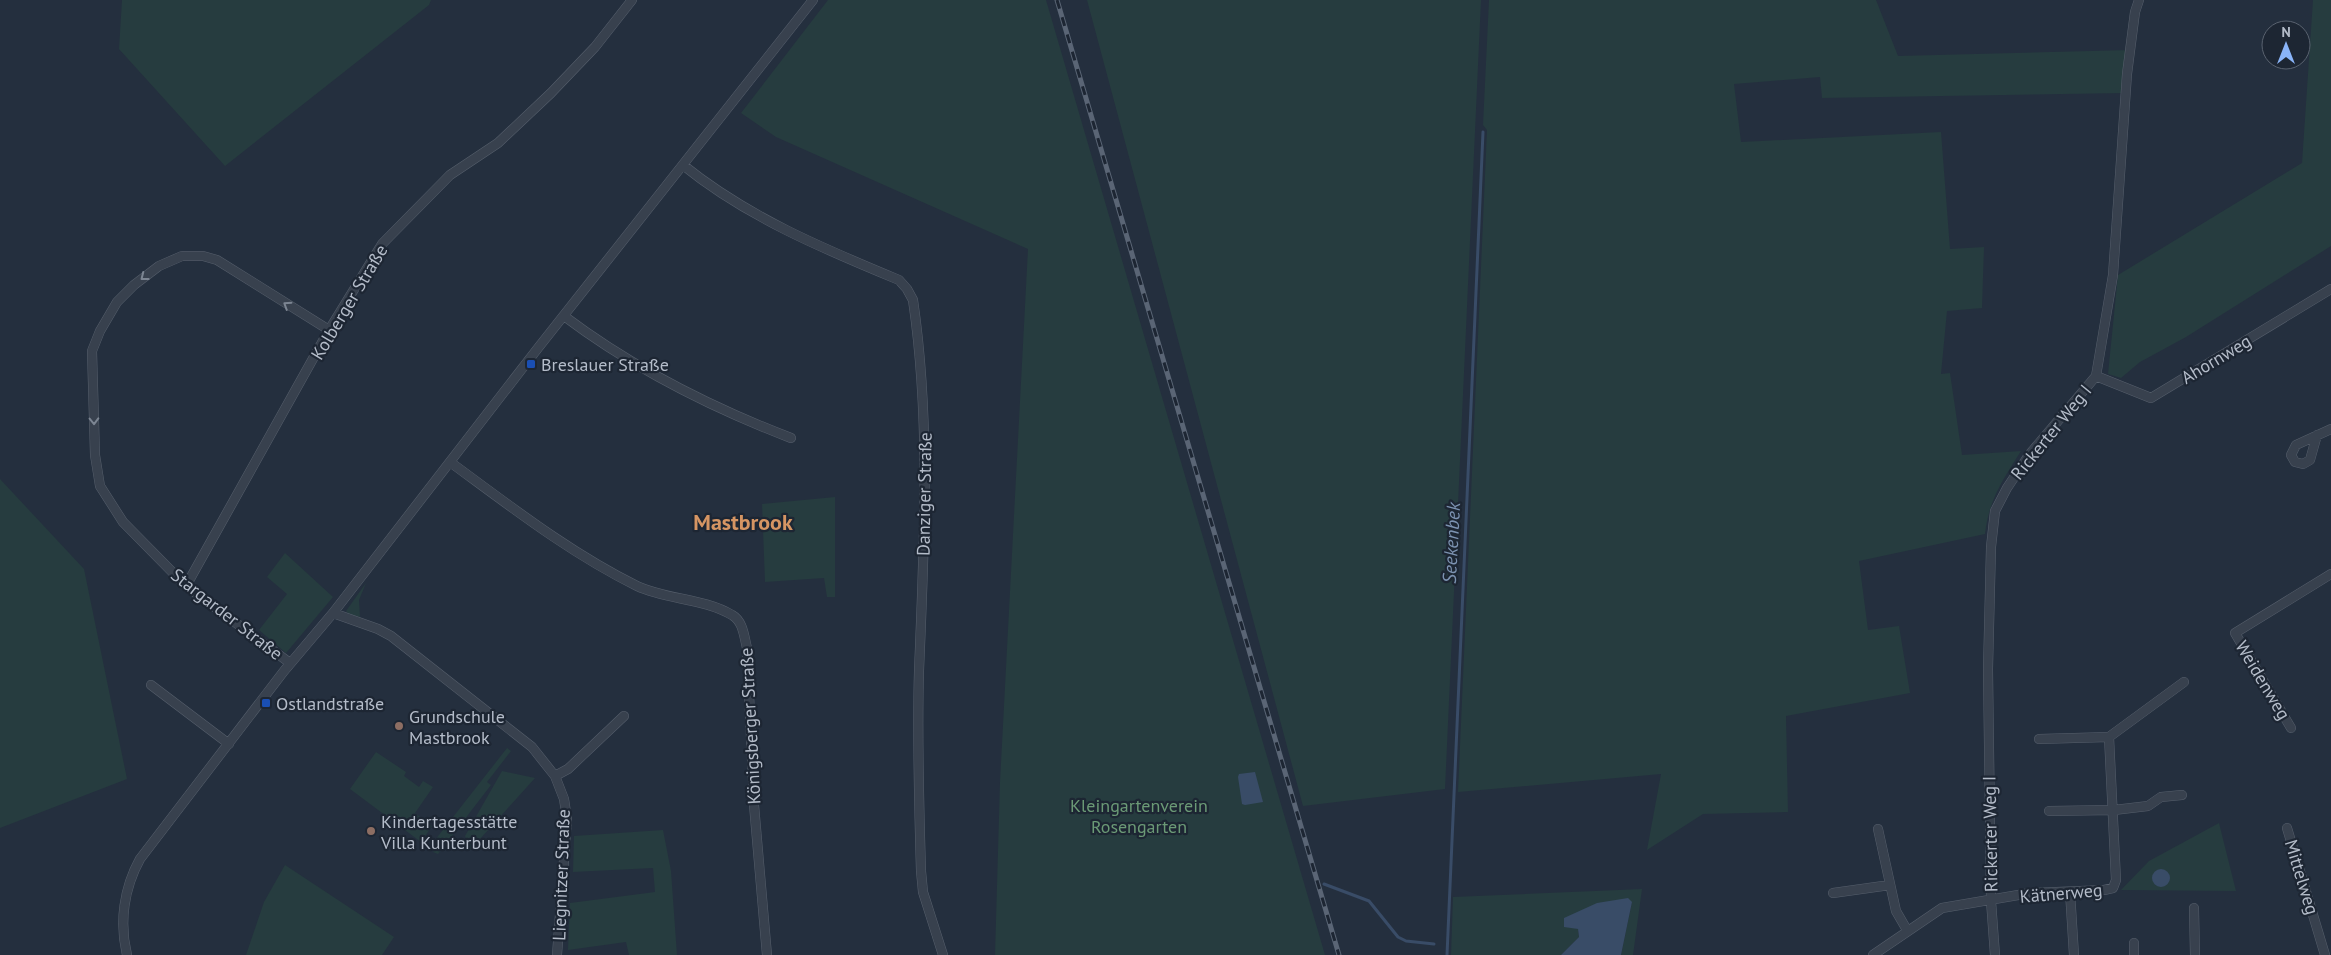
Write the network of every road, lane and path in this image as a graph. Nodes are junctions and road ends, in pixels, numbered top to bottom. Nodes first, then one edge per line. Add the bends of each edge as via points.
1 (632, 0) edge
2 (814, 0) edge
3 (2139, 0) edge
4 (683, 165) junction
5 (2331, 289) edge
6 (564, 316) junction
7 (329, 330) junction
8 (2096, 376) junction
9 (2331, 429) edge
10 (2317, 435) dead end
11 (791, 438) dead end
12 (450, 462) junction
13 (2331, 574) edge
14 (186, 586) junction
15 (333, 613) junction
16 (290, 663) junction
17 (2184, 682) dead end
18 (151, 685) dead end
19 (624, 716) dead end
20 (2292, 728) dead end
21 (2110, 737) junction
22 (2039, 738) dead end
23 (229, 744) junction
24 (555, 776) junction
25 (2182, 795) dead end
26 (2114, 810) junction
27 (2049, 811) dead end
28 (2287, 828) dead end
29 (1878, 829) dead end
30 (1890, 885) junction
31 (2070, 892) junction
32 (1833, 893) dead end
33 (1991, 901) junction
34 (2194, 908) dead end
35 (1907, 930) junction
36 (2134, 943) dead end
37 (127, 955) edge
38 (557, 955) edge
39 (767, 955) edge
40 (943, 955) edge
41 (1872, 955) edge
42 (1995, 955) edge
43 (2074, 955) edge
44 (2134, 955) edge
45 (2196, 955) edge
46 (2325, 955) edge

1 - 7 street, Kolberger Straße via 551,93 498,143 450,175 388,238
2 - 4 street
3 - 8 street, Rickerter Weg I via 2127,74 2113,275
4 - 6 street
4 - 40 street, Danziger Straße via 749,210 820,247 899,280 913,300 925,429 926,523 919,672 921,871 923,892
5 - 8 street, Ahornweg via 2151,398
6 - 11 street via 653,375 708,403
6 - 12 street
7 - 14 street, Kolberger Straße
7 -> 14 street, Stargarder Straße via 217,260 182,256 159,266 134,285 117,302 100,332 92,351 95,455 100,486 123,522
8 - 33 street, Rickerter Weg I via 2029,455 1995,511 1988,669
9 - 10 street
12 - 15 street
12 - 39 street, Königsberger Straße via 593,564 640,587 714,606 734,616 742,628 748,668 754,805
13 - 20 street, Weidenweg via 2235,633
14 - 16 street, Stargarder Straße
15 - 16 street
15 - 24 street, Liegnitzer Straße via 378,629 410,650 532,748
16 - 23 street
17 - 21 street
18 - 23 street
19 - 24 street via 568,769
21 - 22 street
21 - 26 street, Kätnerweg
23 - 37 street via 165,824 131,876 123,914
24 - 38 street, Liegnitzer Straße via 567,819
25 - 26 street via 2160,797 2148,806
26 - 27 street
26 - 31 street, Kätnerweg via 2116,880 2113,888
28 - 46 street, Mittelweg
29 - 30 street
30 - 32 street
30 - 35 street via 1896,911
31 - 33 street, Kätnerweg via 2030,893
31 - 43 street
33 - 35 street, Kätnerweg via 1942,908
33 - 42 street, Rickerter Weg I
34 - 45 street
35 - 41 street, Kätnerweg
36 - 44 street

